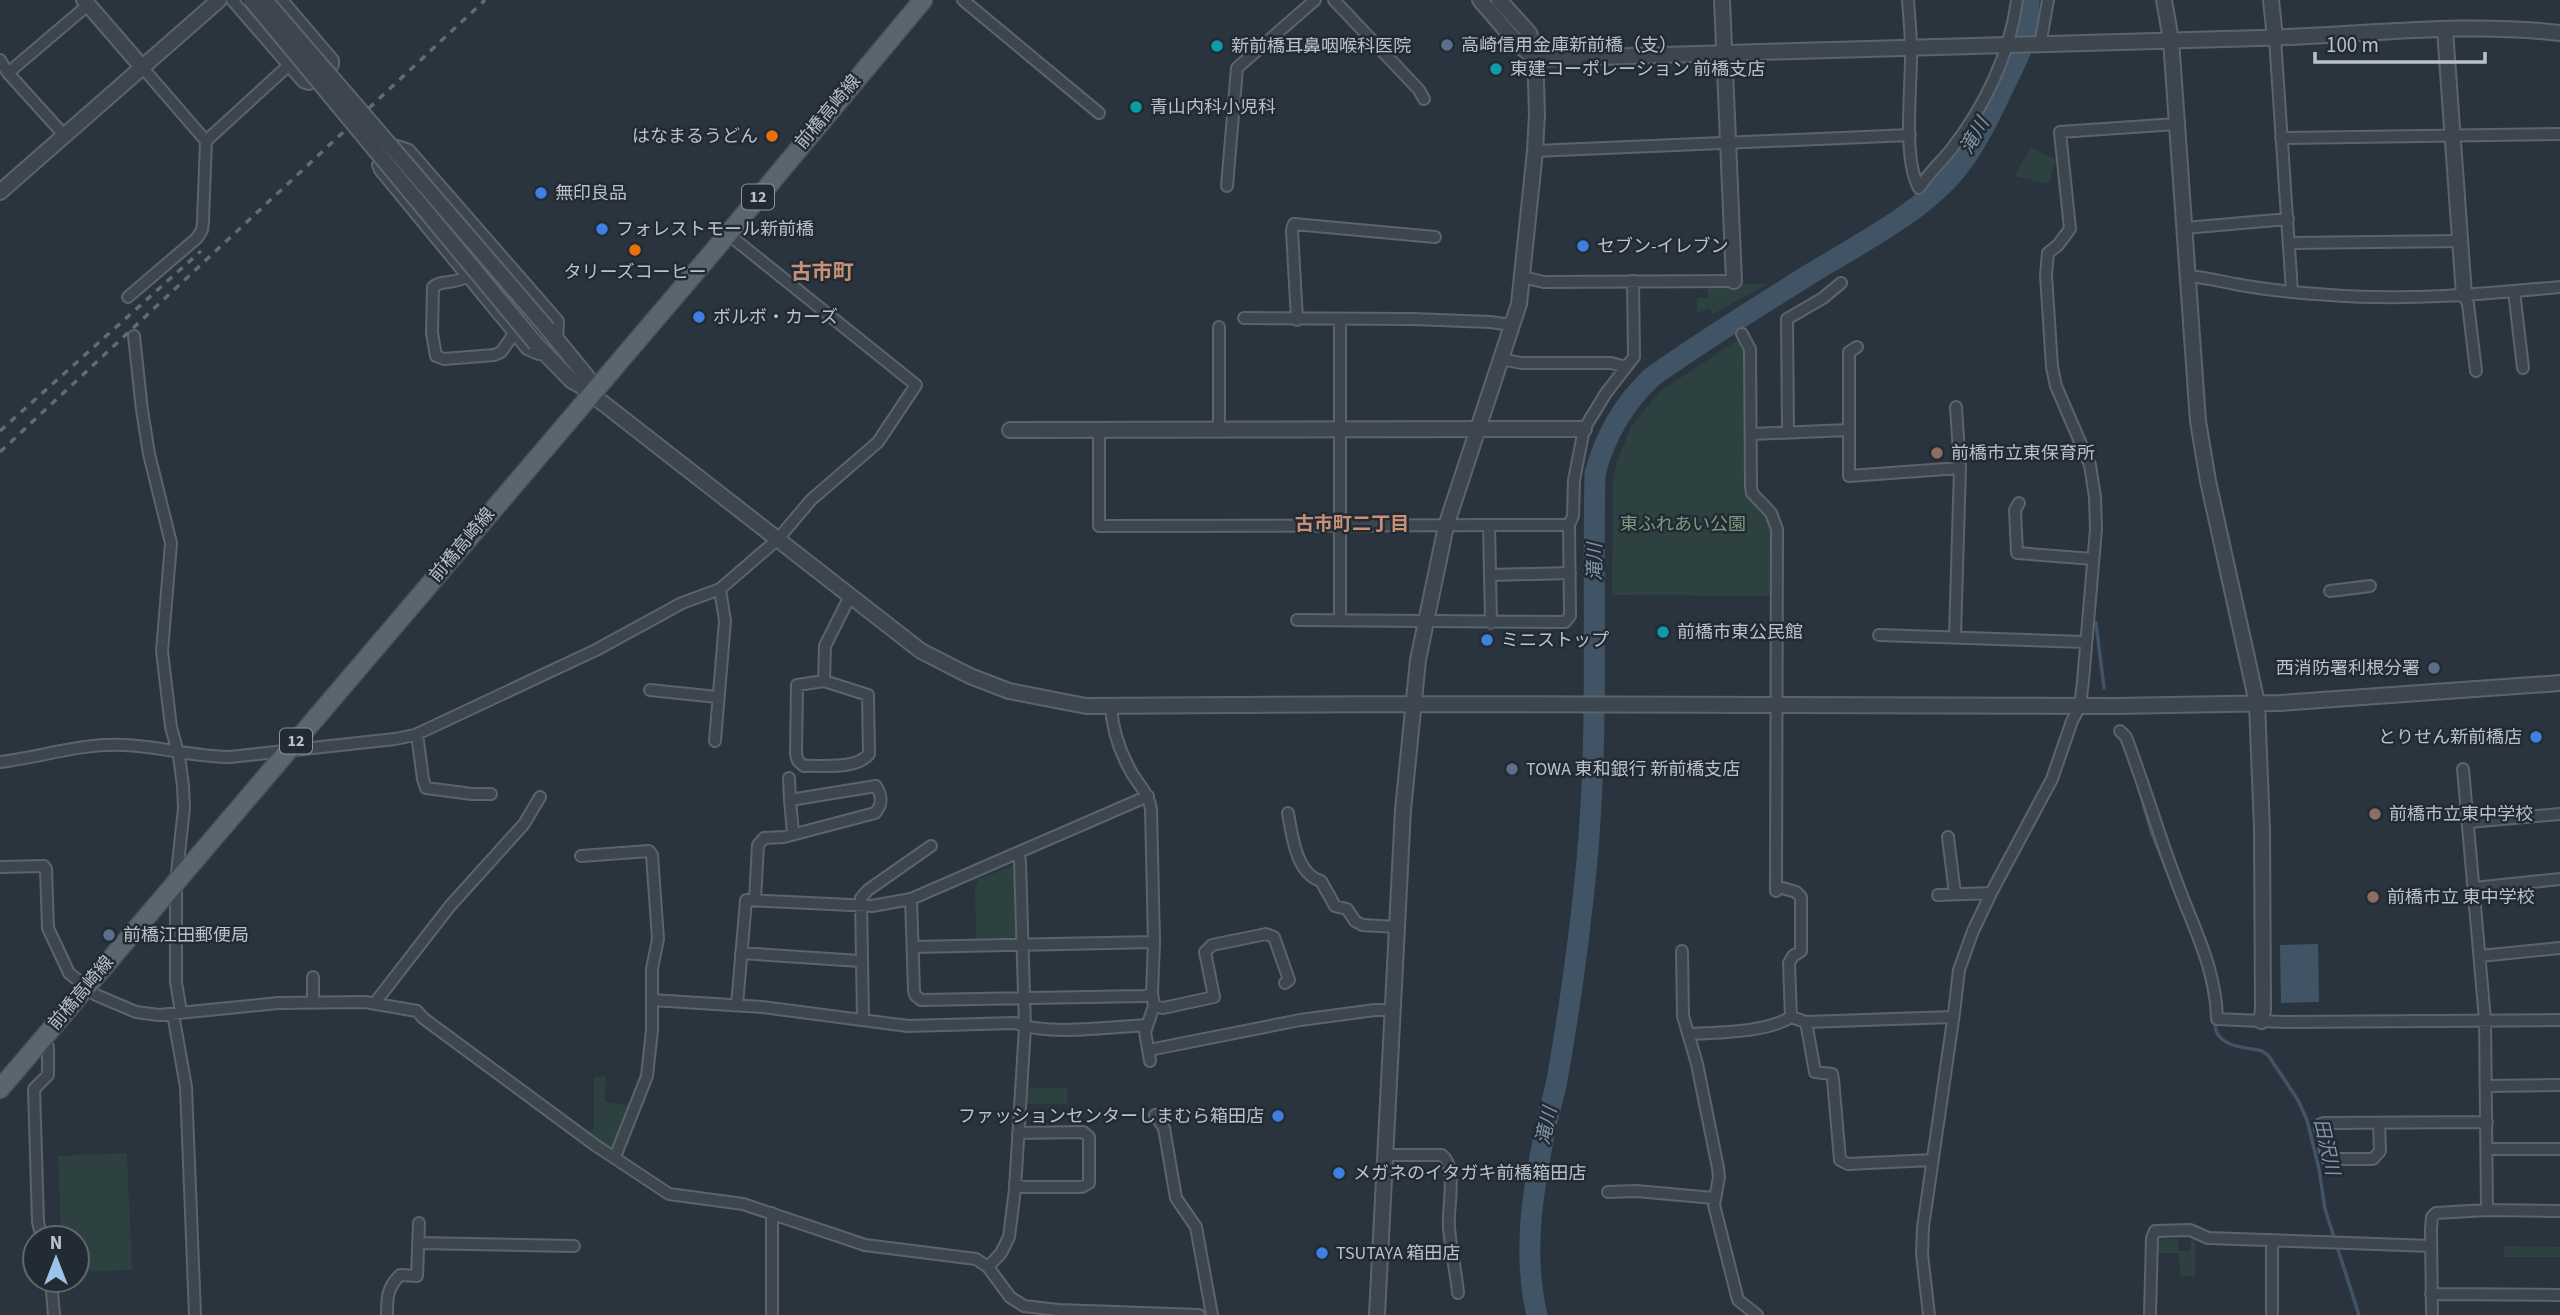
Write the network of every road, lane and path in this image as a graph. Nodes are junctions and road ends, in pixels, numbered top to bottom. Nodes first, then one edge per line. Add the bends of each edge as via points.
1 (219, 0) edge
2 (232, 0) edge
3 (251, 0) edge
4 (265, 0) edge
5 (282, 0) edge
6 (963, 0) edge
7 (1315, 0) edge
8 (1334, 0) edge
9 (1480, 0) edge
10 (1499, 0) edge
11 (1722, 0) edge
12 (1908, 0) edge
13 (2017, 0) edge
14 (2049, 0) edge
15 (2162, 0) edge
16 (2272, 0) edge
17 (86, 3) edge
18 (914, 3) edge
19 (2445, 30) junction
20 (2560, 33) edge
21 (2275, 38) junction
22 (2171, 40) junction
23 (2011, 45) junction
24 (2038, 45) junction
25 (1911, 48) junction
26 (1725, 54) junction
27 (0, 60) edge
28 (1536, 60) junction
29 (289, 65) junction
30 (142, 67) junction
31 (8, 73) junction
32 (1424, 99) dead end
33 (1099, 113) dead end
34 (2176, 124) junction
35 (2560, 134) edge
36 (64, 135) junction
37 (1910, 135) junction
38 (2454, 137) junction
39 (2281, 138) junction
40 (1727, 141) junction
41 (206, 142) junction
42 (1535, 150) junction
43 (1227, 186) dead end
44 (0, 192) edge
45 (2288, 219) junction
46 (2185, 228) junction
47 (728, 234) junction
48 (1435, 237) dead end
49 (2461, 241) junction
50 (2290, 243) junction
51 (467, 276) junction
52 (2188, 276) junction
53 (1522, 277) junction
54 (1633, 281) junction
55 (1734, 281) joint
56 (1841, 283) dead end
57 (2560, 287) edge
58 (2514, 291) junction
59 (2292, 292) junction
60 (2464, 295) junction
61 (128, 297) dead end
62 (1244, 318) dead end
63 (1297, 320) junction
64 (1340, 320) junction
65 (1512, 325) junction
66 (1219, 327) dead end
67 (514, 334) junction
68 (1742, 334) dead end
69 (553, 335) junction
70 (134, 336) dead end
71 (1857, 347) dead end
72 (541, 349) junction
73 (1501, 359) junction
74 (1626, 367) junction
75 (2523, 368) dead end
76 (2476, 371) dead end
77 (591, 394) junction
78 (1956, 407) dead end
79 (1219, 429) junction
80 (1340, 429) junction
81 (1584, 429) junction
82 (1010, 430) dead end
83 (1099, 430) junction
84 (1475, 430) junction
85 (1848, 430) junction
86 (1788, 432) junction
87 (1752, 434) junction
88 (1960, 468) junction
89 (2020, 503) dead end
90 (1340, 525) junction
91 (1489, 525) junction
92 (1569, 525) junction
93 (1446, 526) junction
94 (778, 539) junction
95 (2093, 559) junction
96 (1570, 573) junction
97 (1490, 575) junction
98 (2370, 586) dead end
99 (720, 589) junction
100 (2330, 591) dead end
101 (850, 596) junction
102 (1297, 620) dead end
103 (1340, 620) junction
104 (1491, 622) junction
105 (1424, 623) junction
106 (1879, 635) dead end
107 (1955, 637) junction
108 (2085, 642) junction
109 (824, 681) junction
110 (2560, 683) edge
111 (650, 690) dead end
112 (717, 697) junction
113 (2258, 703) junction
114 (1413, 704) junction
115 (1111, 705) junction
116 (1776, 706) junction
117 (2080, 706) junction
118 (2120, 731) dead end
119 (417, 734) junction
120 (715, 741) dead end
121 (176, 750) junction
122 (288, 751) junction
123 (0, 762) edge
124 (2463, 769) dead end
125 (789, 778) dead end
126 (491, 794) dead end
127 (1148, 796) junction
128 (540, 797) dead end
129 (790, 800) junction
130 (1288, 813) dead end
131 (2560, 814) edge
132 (2469, 822) junction
133 (793, 833) junction
134 (1948, 836) dead end
135 (931, 846) dead end
136 (1018, 853) junction
137 (581, 856) dead end
138 (0, 867) edge
139 (2560, 879) edge
140 (176, 882) junction
141 (2474, 888) junction
142 (1992, 893) junction
143 (1955, 894) junction
144 (1938, 895) dead end
145 (755, 899) junction
146 (911, 899) junction
147 (859, 906) junction
148 (1397, 927) junction
149 (1154, 942) junction
150 (1022, 946) junction
151 (914, 947) junction
152 (2560, 948) edge
153 (1682, 951) dead end
154 (741, 953) junction
155 (2480, 956) junction
156 (860, 961) junction
157 (313, 977) dead end
158 (1285, 983) dead end
159 (85, 987) junction
160 (1152, 993) junction
161 (1024, 998) junction
162 (652, 1000) junction
163 (313, 1003) junction
164 (374, 1004) junction
165 (737, 1005) junction
166 (1154, 1006) junction
167 (1392, 1010) junction
168 (177, 1013) junction
169 (1791, 1017) junction
170 (1952, 1017) junction
171 (863, 1020) junction
172 (2486, 1020) junction
173 (2560, 1020) edge
174 (2261, 1021) junction
175 (1806, 1022) junction
176 (1147, 1025) junction
177 (1025, 1027) junction
178 (1689, 1034) junction
179 (43, 1038) junction
180 (2560, 1085) edge
181 (2486, 1086) junction
182 (0, 1089) edge
183 (1155, 1115) dead end
184 (2487, 1122) junction
185 (2379, 1123) junction
186 (1018, 1133) junction
187 (2487, 1149) junction
188 (2560, 1149) edge
189 (1384, 1155) junction
190 (615, 1157) junction
191 (1932, 1160) junction
192 (1015, 1183) junction
193 (1608, 1192) dead end
194 (1714, 1198) junction
195 (2487, 1210) junction
196 (2560, 1212) edge
197 (772, 1213) junction
198 (419, 1223) dead end
199 (38, 1224) edge
200 (2272, 1241) junction
201 (418, 1243) junction
202 (574, 1246) dead end
203 (2431, 1247) junction
204 (988, 1267) junction
205 (1458, 1293) dead end
206 (52, 1294) edge
207 (2431, 1294) junction
208 (2560, 1294) edge
209 (54, 1315) edge
210 (195, 1315) edge
211 (387, 1315) edge
212 (772, 1315) edge
213 (1199, 1315) edge
214 (1212, 1315) edge
215 (1377, 1315) edge
216 (1757, 1315) edge
217 (1929, 1315) edge
218 (2150, 1315) edge
219 (2272, 1315) edge
220 (2432, 1315) edge

1 - 30 street
2 - 29 street
3 - 72 street, bridge
4 - 69 street, bridge
5 - 29 street via 334,62 309,84
6 - 33 street
7 - 43 street via 1237,68
8 - 32 street
9 - 28 street
10 - 28 street via 1529,33
11 - 26 street
12 - 25 street
13 - 23 street
14 - 24 street
15 - 22 street
16 - 21 street
17 - 30 street
17 - 31 street
18 - 47 main road, 前橋高崎線 / 12
19 - 20 street
19 - 21 street
19 - 38 street
21 - 22 street
21 - 39 street
22 - 24 street
22 - 34 street
23 - 24 street
23 - 25 street
23 - 37 street via 1971,120 1919,188
25 - 26 street
25 - 37 street
26 - 28 street
26 - 40 street
27 - 31 street
28 - 42 street
29 - 41 street
30 - 36 street
30 - 41 street
31 - 36 street
34 - 46 street
34 - 95 street via 2060,132 2070,229 2048,253 2046,266 2052,367 2090,465 2095,506
35 - 38 street
36 - 44 street
37 - 40 street
38 - 39 street
38 - 49 street
39 - 45 street
40 - 42 street
40 - 55 street
41 - 61 street via 202,230
42 - 53 street
45 - 46 street
45 - 50 street
46 - 52 street
47 - 77 main road, 前橋高崎線 / 12
47 - 94 street via 916,385 878,442 811,500
48 - 63 street via 1294,224
49 - 50 street
49 - 60 street
50 - 59 street
51 - 67 street
51 - 67 street via 433,287 436,356 498,354
51 - 69 street via 380,170 380,160 397,146 410,150 558,321
52 - 59 street
52 - 113 street via 2203,456
53 - 54 street via 1544,282
53 - 65 street
54 - 55 street
54 - 74 street via 1634,357
56 - 86 street via 1787,319
57 - 58 street
58 - 60 street
58 - 75 street
59 - 60 street via 2365,297
60 - 76 street
62 - 63 street
63 - 64 street
64 - 65 street
64 - 80 street
65 - 73 street
66 - 79 street
67 - 72 street via 531,352
68 - 87 street via 1750,349
69 - 77 street via 587,378
70 - 121 street via 146,432 171,544 162,651
71 - 85 street via 1849,352
72 - 77 street
73 - 74 street
73 - 84 street
74 - 81 street
77 - 94 street
77 - 122 main road, 前橋高崎線 / 12
78 - 88 street
79 - 80 street
79 - 83 street
80 - 84 street
80 - 90 street
81 - 84 street
81 - 92 street
82 - 83 street
83 - 90 street via 1099,526
84 - 93 street
85 - 86 street
85 - 88 street via 1849,476
86 - 87 street
87 - 116 street via 1752,493 1771,513 1777,529
88 - 107 street
89 - 95 street via 2015,510 2017,553
90 - 93 street
90 - 103 street
91 - 92 street
91 - 93 street
91 - 97 street
92 - 96 street
93 - 105 street
94 - 99 street
94 - 101 street
95 - 108 street
96 - 97 street
96 - 104 street via 1570,616 1565,622
97 - 104 street
98 - 100 street
99 - 112 street via 724,621
99 - 119 street via 682,603 596,650
101 - 109 street via 825,646
101 - 115 street via 921,651 980,680 1028,696 1086,706
102 - 103 street
103 - 105 street
104 - 105 street
105 - 114 street
106 - 107 street
107 - 108 street
108 - 117 street
109 - 109 street via 868,695 869,754 863,761 804,766 798,761 797,685
110 - 113 street
111 - 112 street
112 - 120 street
113 - 117 street
113 - 174 street
114 - 115 street
114 - 116 street
114 - 148 street
115 - 127 street via 1114,733
116 - 117 street
116 - 169 street via 1776,889 1801,897 1801,951 1789,963
117 - 142 street via 2042,802
118 - 174 street via 2205,951 2217,1019
119 - 122 street
119 - 126 street via 426,788
121 - 122 street via 203,757
121 - 123 street via 102,745
121 - 140 street via 184,801
122 - 140 main road, 前橋高崎線 / 12
124 - 132 street
125 - 129 street
127 - 136 street
127 - 149 street
128 - 164 street via 524,824 450,906
129 - 133 street
129 - 133 street via 868,786 876,786 881,798 875,813
130 - 148 street via 1307,872 1321,881 1335,906 1347,909 1362,925
131 - 132 street
132 - 141 street
133 - 145 street via 764,838 758,845
134 - 143 street
135 - 147 street via 868,890
136 - 146 street
136 - 150 street
137 - 162 street via 652,852 658,930
138 - 159 street via 44,866 48,928 69,973
139 - 141 street
140 - 159 main road, 前橋高崎線 / 12
140 - 168 street
141 - 155 street
142 - 143 street
142 - 170 street via 1964,954
143 - 144 street
145 - 147 street
145 - 154 street via 745,903
146 - 147 street
146 - 151 street
147 - 156 street
148 - 167 street
149 - 150 street
149 - 160 street
150 - 151 street
150 - 161 street
151 - 161 street via 914,990 921,1000
152 - 155 street
153 - 178 street via 1681,1005
154 - 156 street
154 - 165 street
155 - 172 street
156 - 171 street
157 - 163 street
158 - 166 street via 1289,980 1273,937 1266,934 1212,944 1205,952 1214,997
159 - 168 street via 136,1012
159 - 179 main road, 前橋高崎線 / 12
160 - 161 street
160 - 166 street
161 - 177 street
162 - 165 street
162 - 190 street via 647,1076
163 - 164 street
163 - 168 street
164 - 190 street via 417,1011
165 - 171 street
166 - 176 street
167 - 176 street via 1300,1020 1149,1055
167 - 189 street
168 - 210 street via 186,1087
169 - 175 street
169 - 178 street via 1764,1027
170 - 175 street
170 - 191 street
171 - 177 street via 919,1026 1015,1023
172 - 173 street
172 - 174 street
172 - 181 street
175 - 191 street via 1815,1072 1832,1074 1840,1160 1848,1164
176 - 177 street via 1063,1030
177 - 186 street
178 - 194 street via 1718,1168
179 - 182 main road, 前橋高崎線 / 12
179 - 199 street via 48,1047 48,1075 34,1089
180 - 181 street
181 - 184 street
183 - 214 street via 1164,1128 1176,1198 1196,1227
184 - 185 street
184 - 187 street
185 - 185 street via 2321,1124 2327,1159 2374,1160 2380,1151
186 - 192 street
186 - 192 street via 1083,1132 1089,1137 1090,1183 1082,1187 1023,1187
187 - 188 street
187 - 195 street
189 - 205 street via 1447,1158 1449,1228
189 - 215 street
190 - 197 street via 669,1194 729,1201
191 - 217 street via 1922,1240
192 - 204 street via 1009,1237
193 - 194 street
194 - 216 street via 1738,1300
195 - 196 street
195 - 203 street via 2435,1213
197 - 204 street via 858,1243 976,1259
197 - 212 street
198 - 201 street
200 - 203 street
200 - 218 street via 2208,1238 2190,1230 2155,1231
200 - 219 street
201 - 202 street
201 - 211 street via 417,1276 400,1275 393,1283 387,1292
203 - 207 street
204 - 213 street via 1010,1297 1024,1306
206 - 209 street
207 - 208 street
207 - 220 street

